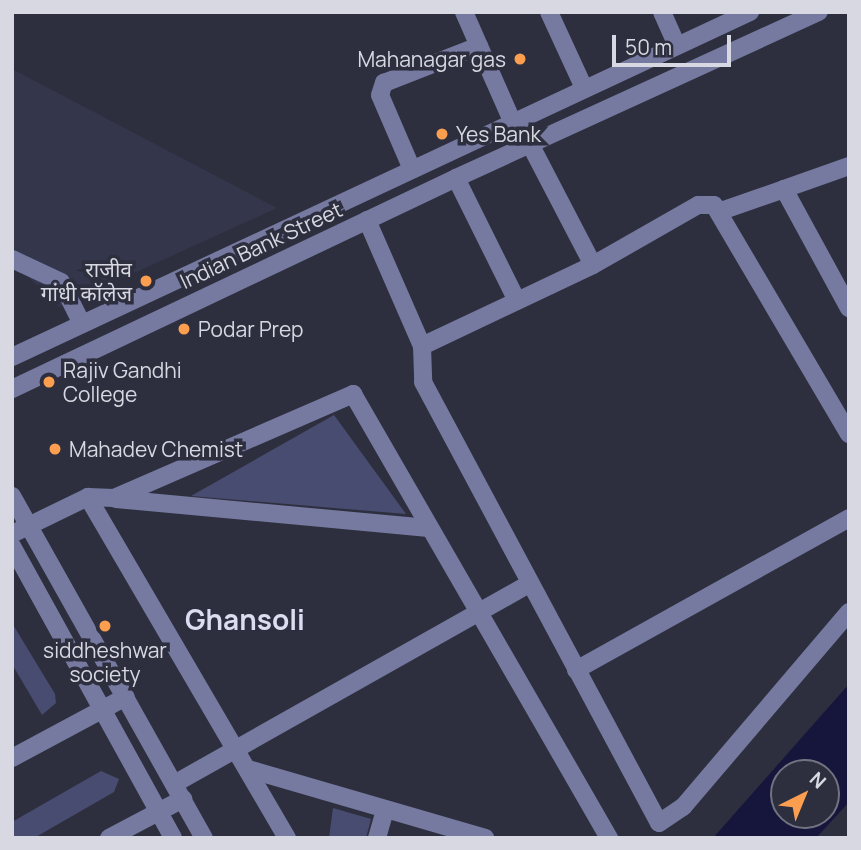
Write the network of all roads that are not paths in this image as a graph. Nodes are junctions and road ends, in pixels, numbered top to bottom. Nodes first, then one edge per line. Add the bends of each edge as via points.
1 (464, 12) edge
2 (549, 12) edge
3 (662, 12) edge
4 (750, 12) edge
5 (819, 12) edge
6 (479, 46) junction
7 (677, 46) junction
8 (584, 88) junction
9 (512, 121) junction
10 (530, 144) junction
11 (849, 166) edge
12 (411, 167) junction
13 (456, 178) junction
14 (784, 189) junction
15 (721, 211) junction
16 (367, 220) junction
17 (12, 259) edge
18 (593, 265) junction
19 (517, 301) junction
20 (849, 308) edge
21 (82, 324) junction
22 (422, 346) junction
23 (12, 357) edge
24 (12, 389) edge
25 (849, 435) edge
26 (12, 496) edge
27 (88, 497) junction
28 (114, 498) junction
29 (849, 517) edge
30 (29, 526) junction
31 (429, 528) junction
32 (12, 534) edge
33 (12, 546) edge
34 (529, 584) junction
35 (479, 612) junction
36 (849, 612) edge
37 (576, 670) junction
38 (126, 697) junction
39 (102, 709) junction
40 (235, 750) junction
41 (12, 758) edge
42 (248, 769) junction
43 (178, 792) junction
44 (385, 810) junction
45 (158, 812) junction
46 (109, 838) edge
47 (173, 838) edge
48 (204, 838) edge
49 (287, 838) edge
50 (377, 838) edge
51 (485, 838) edge
52 (609, 838) edge

1 - 6 street
2 - 8 street
3 - 7 street
4 - 7 street, Indian Bank Street
5 - 10 street, Indian Bank Street
6 - 9 street
6 - 12 street via 384,83 380,95
7 - 8 street, Indian Bank Street
8 - 9 street, Indian Bank Street
9 - 10 street
9 - 12 street, Indian Bank Street
10 - 13 street, Indian Bank Street
10 - 18 street
11 - 14 street
12 - 21 street, Indian Bank Street
13 - 16 street, Indian Bank Street
13 - 19 street
14 - 15 street
14 - 20 street
15 - 18 street via 714,205 698,205
15 - 25 street
16 - 22 street
16 - 24 street, Indian Bank Street
17 - 21 street via 61,282
18 - 19 street
19 - 22 street
21 - 23 street, Indian Bank Street
22 - 34 street via 423,382
26 - 30 street
27 - 28 street
27 - 30 street
27 - 40 street
28 - 31 street
28 - 31 street via 353,394
29 - 37 street
30 - 32 street
30 - 38 street
31 - 35 street
33 - 39 street
34 - 35 street
34 - 37 street
35 - 40 street
35 - 52 street
36 - 37 street via 683,807 659,823
38 - 39 street
38 - 43 street
39 - 41 street
39 - 45 street
40 - 42 street
40 - 43 street
42 - 44 street
42 - 49 street
43 - 45 street
43 - 48 street
44 - 50 street
44 - 51 street
45 - 46 street
45 - 47 street

